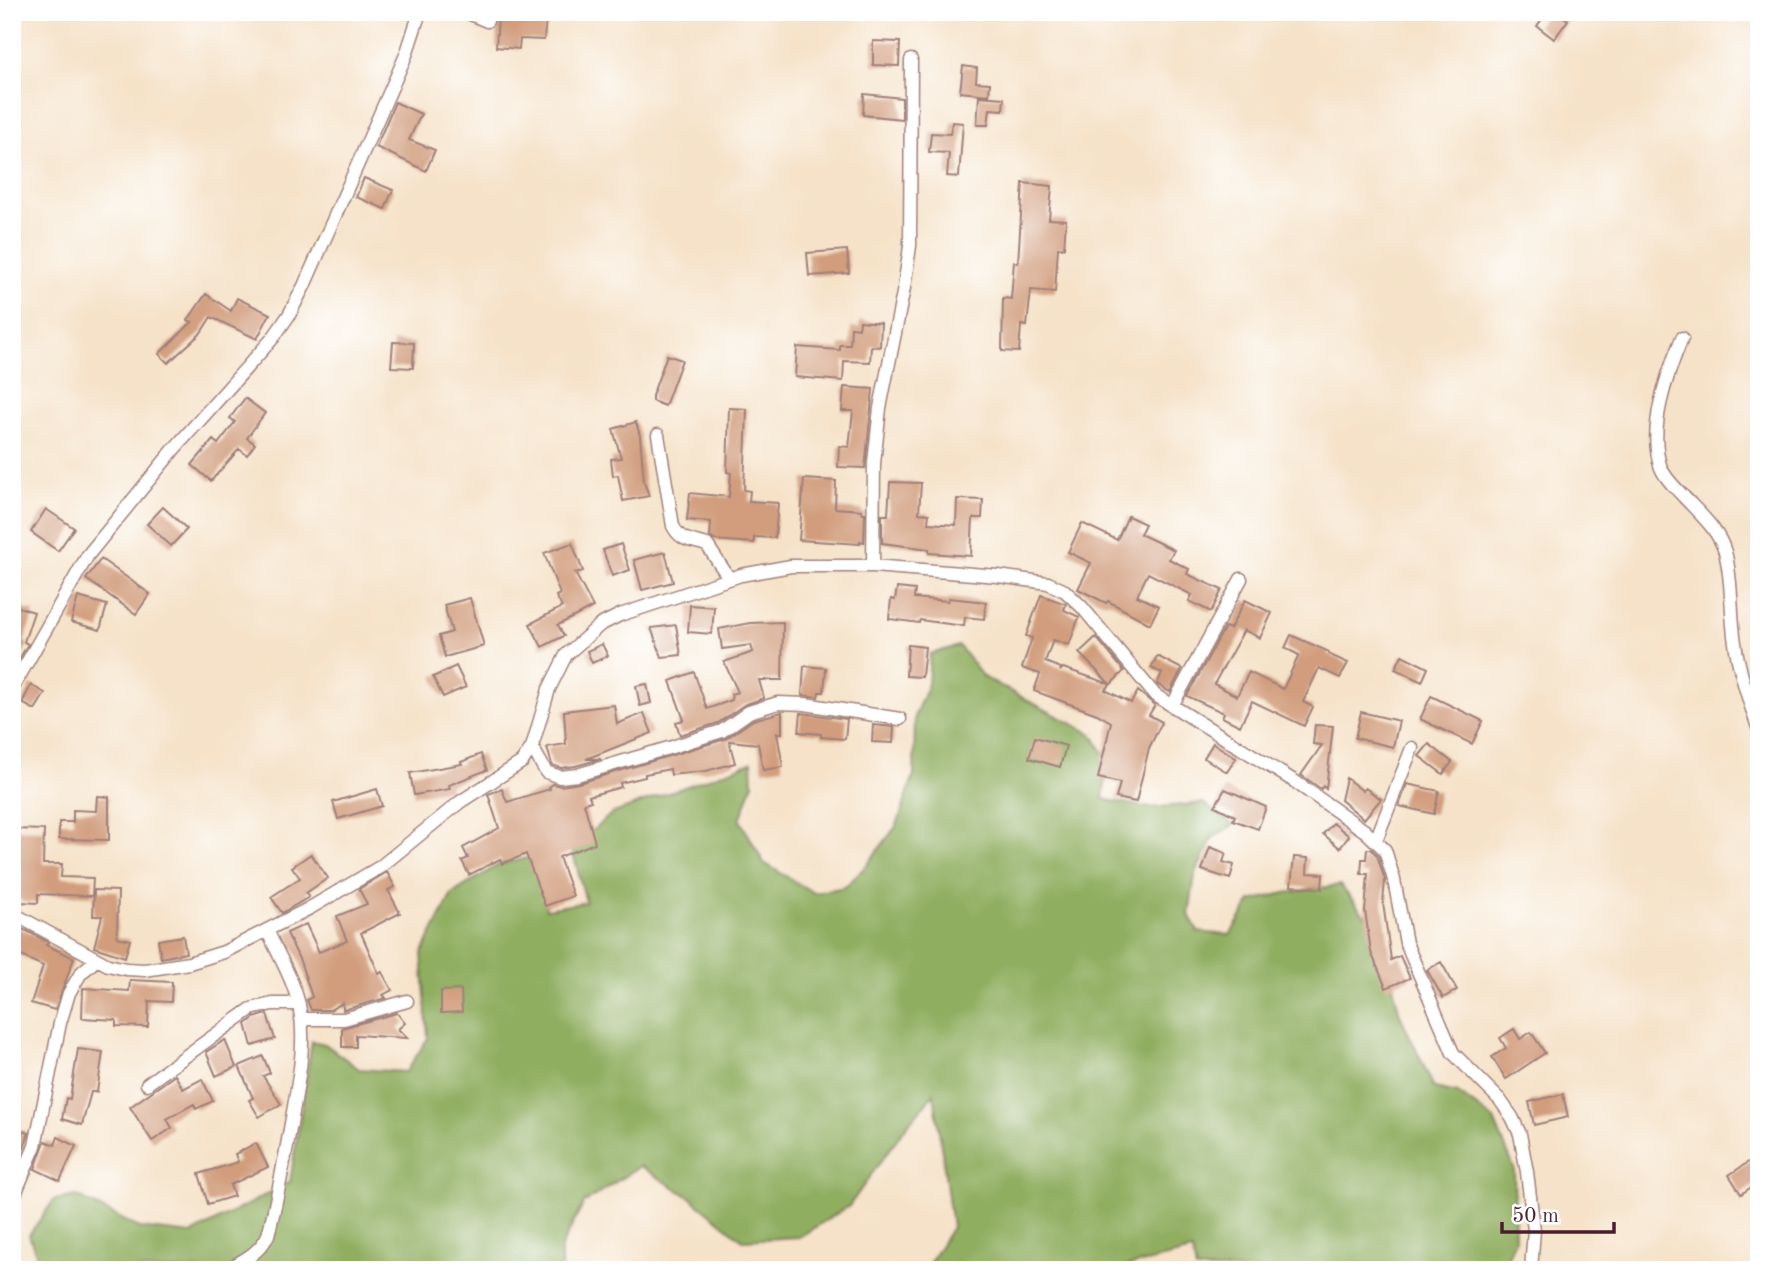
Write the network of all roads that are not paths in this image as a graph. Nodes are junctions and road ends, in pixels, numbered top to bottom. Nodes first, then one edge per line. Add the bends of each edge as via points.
1 (420, 12) edge
2 (466, 12) edge
3 (488, 21) dead end
4 (911, 60) dead end
5 (1682, 338) dead end
6 (658, 435) dead end
7 (873, 566) junction
8 (729, 578) junction
9 (1241, 579) dead end
10 (12, 689) edge
11 (1172, 706) junction
12 (900, 719) dead end
13 (1759, 730) edge
14 (532, 747) junction
15 (1412, 748) dead end
16 (1376, 840) junction
17 (12, 914) edge
18 (267, 930) junction
19 (97, 959) junction
20 (407, 1001) dead end
21 (299, 1004) junction
22 (301, 1019) junction
23 (148, 1084) dead end
24 (12, 1200) edge
25 (226, 1270) edge
26 (1531, 1270) edge

1 - 10 street via 406,55 289,315 88,555
2 - 3 street
4 - 7 street via 909,246 878,422
5 - 13 street via 1661,397 1660,461 1669,481 1712,525 1724,549 1735,644
6 - 8 street via 673,526 686,541 707,545
7 - 8 street via 766,568
7 - 11 street via 998,576 1056,586 1083,607 1149,689
8 - 14 street via 620,615 582,640 557,671
9 - 11 street
11 - 16 street via 1294,781
12 - 14 street via 805,704 766,705 722,731 567,776 546,772
14 - 18 street via 522,762 460,802 380,867
15 - 16 street
16 - 26 street via 1388,858 1406,943 1453,1053 1500,1100 1517,1126 1534,1230
17 - 19 street
18 - 19 street via 224,952 162,968 126,969
18 - 21 street
19 - 24 street via 69,993 35,1146
20 - 22 street via 344,1019
21 - 22 street
21 - 23 street via 251,1009
22 - 25 street via 298,1077 268,1235 256,1252

